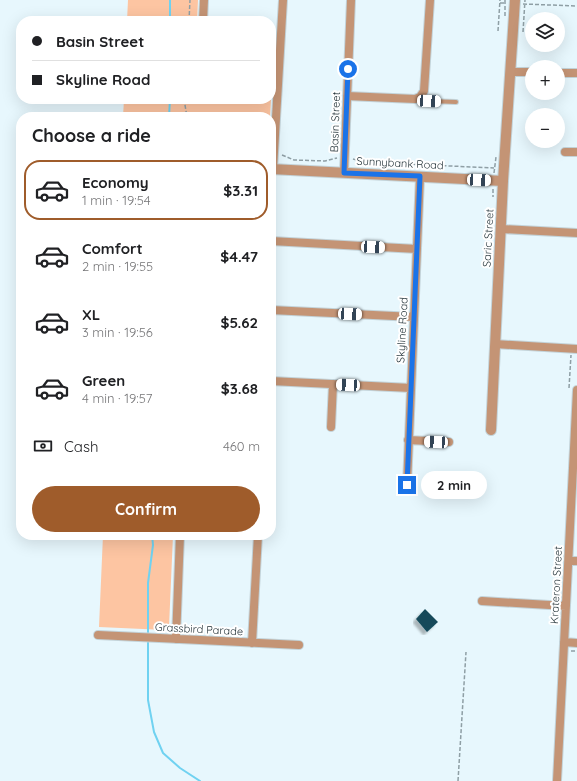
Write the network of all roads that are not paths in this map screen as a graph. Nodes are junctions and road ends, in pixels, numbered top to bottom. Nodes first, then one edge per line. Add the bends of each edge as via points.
1 (204, 0) edge
2 (283, 0) edge
3 (351, 0) edge
4 (430, 0) edge
5 (518, 2) edge
6 (203, 16) edge
7 (276, 62) edge
8 (511, 72) junction
9 (525, 72) edge
10 (565, 73) edge
11 (577, 73) edge
12 (347, 96) junction
13 (420, 97) junction
14 (456, 102) dead end
15 (565, 152) dead end
16 (577, 152) edge
17 (276, 169) edge
18 (344, 173) junction
19 (420, 176) junction
20 (503, 181) junction
21 (501, 229) junction
22 (577, 233) edge
23 (276, 241) edge
24 (417, 249) junction
25 (276, 310) edge
26 (414, 316) junction
27 (495, 344) junction
28 (577, 349) edge
29 (276, 381) edge
30 (333, 384) junction
31 (411, 388) junction
32 (577, 390) edge
33 (331, 427) dead end
34 (491, 430) dead end
35 (408, 440) junction
36 (449, 442) dead end
37 (407, 485) dead end
38 (180, 540) edge
39 (258, 540) edge
40 (573, 561) edge
41 (482, 601) dead end
42 (566, 606) junction
43 (98, 635) dead end
44 (176, 639) junction
45 (564, 642) junction
46 (252, 643) junction
47 (577, 643) edge
48 (299, 645) dead end
49 (557, 781) edge

1 - 6 street
2 - 7 street
3 - 12 street, Basin Street
4 - 13 street via 424,91
5 - 8 street, Saric Street
8 - 9 street
8 - 20 street, Saric Street
10 - 11 street
12 - 13 street via 415,99
12 - 18 street, Basin Street
13 - 14 lane via 429,101
15 - 16 street
17 - 18 street, Sunnybank Road
18 - 19 street, Sunnybank Road
19 - 20 street, Sunnybank Road
19 - 24 street, Skyline Road
20 - 21 street, Saric Street
21 - 22 street
21 - 27 street, Saric Street
23 - 24 street
24 - 26 street, Skyline Road
25 - 26 street
26 - 31 street, Skyline Road
27 - 28 street
27 - 34 street, Saric Street
29 - 30 street
30 - 31 street
30 - 33 street
31 - 35 street, Skyline Road
32 - 40 street, Krateron Street
35 - 36 street
35 - 37 street, Skyline Road
38 - 44 street
39 - 46 street
40 - 42 street, Krateron Street
41 - 42 street
42 - 45 street, Krateron Street
43 - 44 street, Grassbird Parade
44 - 46 street, Grassbird Parade
45 - 47 street
45 - 49 street, Krateron Street
46 - 48 street, Grassbird Parade

